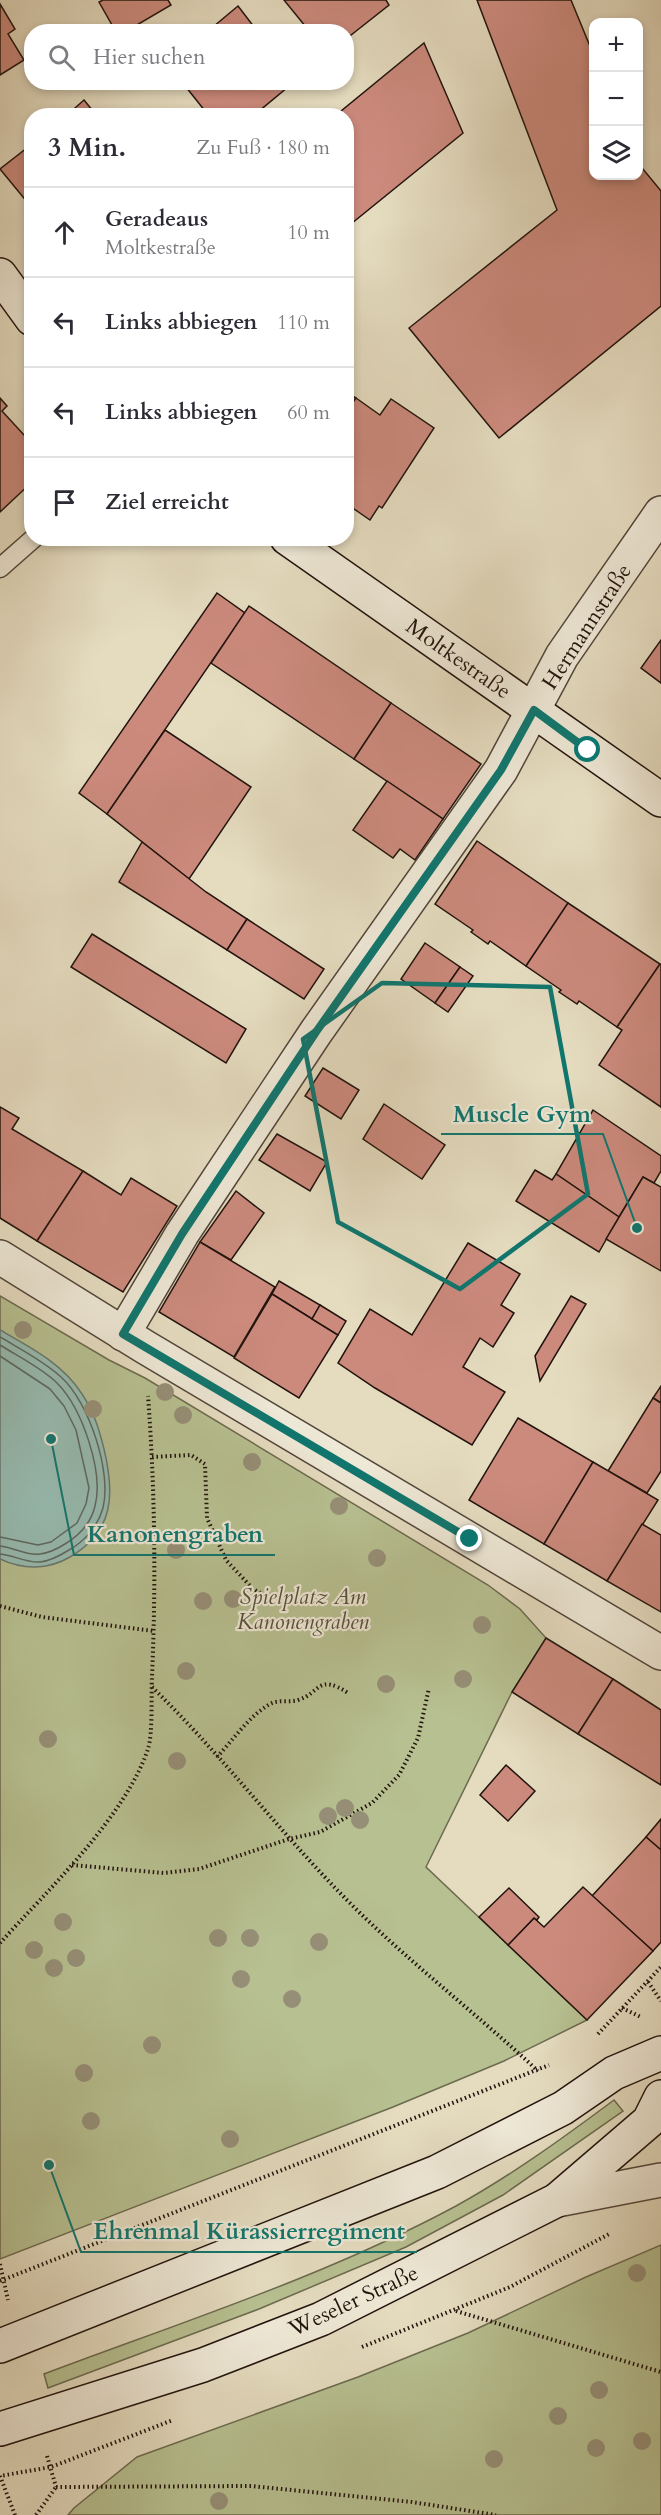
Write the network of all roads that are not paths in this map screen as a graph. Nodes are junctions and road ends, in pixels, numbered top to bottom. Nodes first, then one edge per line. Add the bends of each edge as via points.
1 (0, 275) edge
2 (24, 308) edge
3 (661, 513) edge
4 (25, 546) edge
5 (298, 546) edge
6 (0, 568) edge
7 (534, 710) junction
8 (661, 800) edge
9 (0, 1257) edge
10 (134, 1340) junction
11 (661, 1653) edge
12 (661, 2053) edge
13 (661, 2097) edge
14 (661, 2180) edge
15 (557, 2200) junction
16 (0, 2346) edge
17 (0, 2429) edge

1 - 2 main road
3 - 7 main road, Hermannstraße via 562,656
4 - 6 lane
5 - 7 main road, Moltkestraße
7 - 8 main road, Moltkestraße
7 - 10 main road, Hermannstraße via 501,770 316,1032 188,1224
9 - 10 main road
10 - 11 main road
12 - 16 main road via 614,2073 563,2108 437,2172
13 - 15 main road, Weseler Straße via 649,2121
14 - 15 main road
15 - 17 main road, Weseler Straße via 321,2319 203,2365

